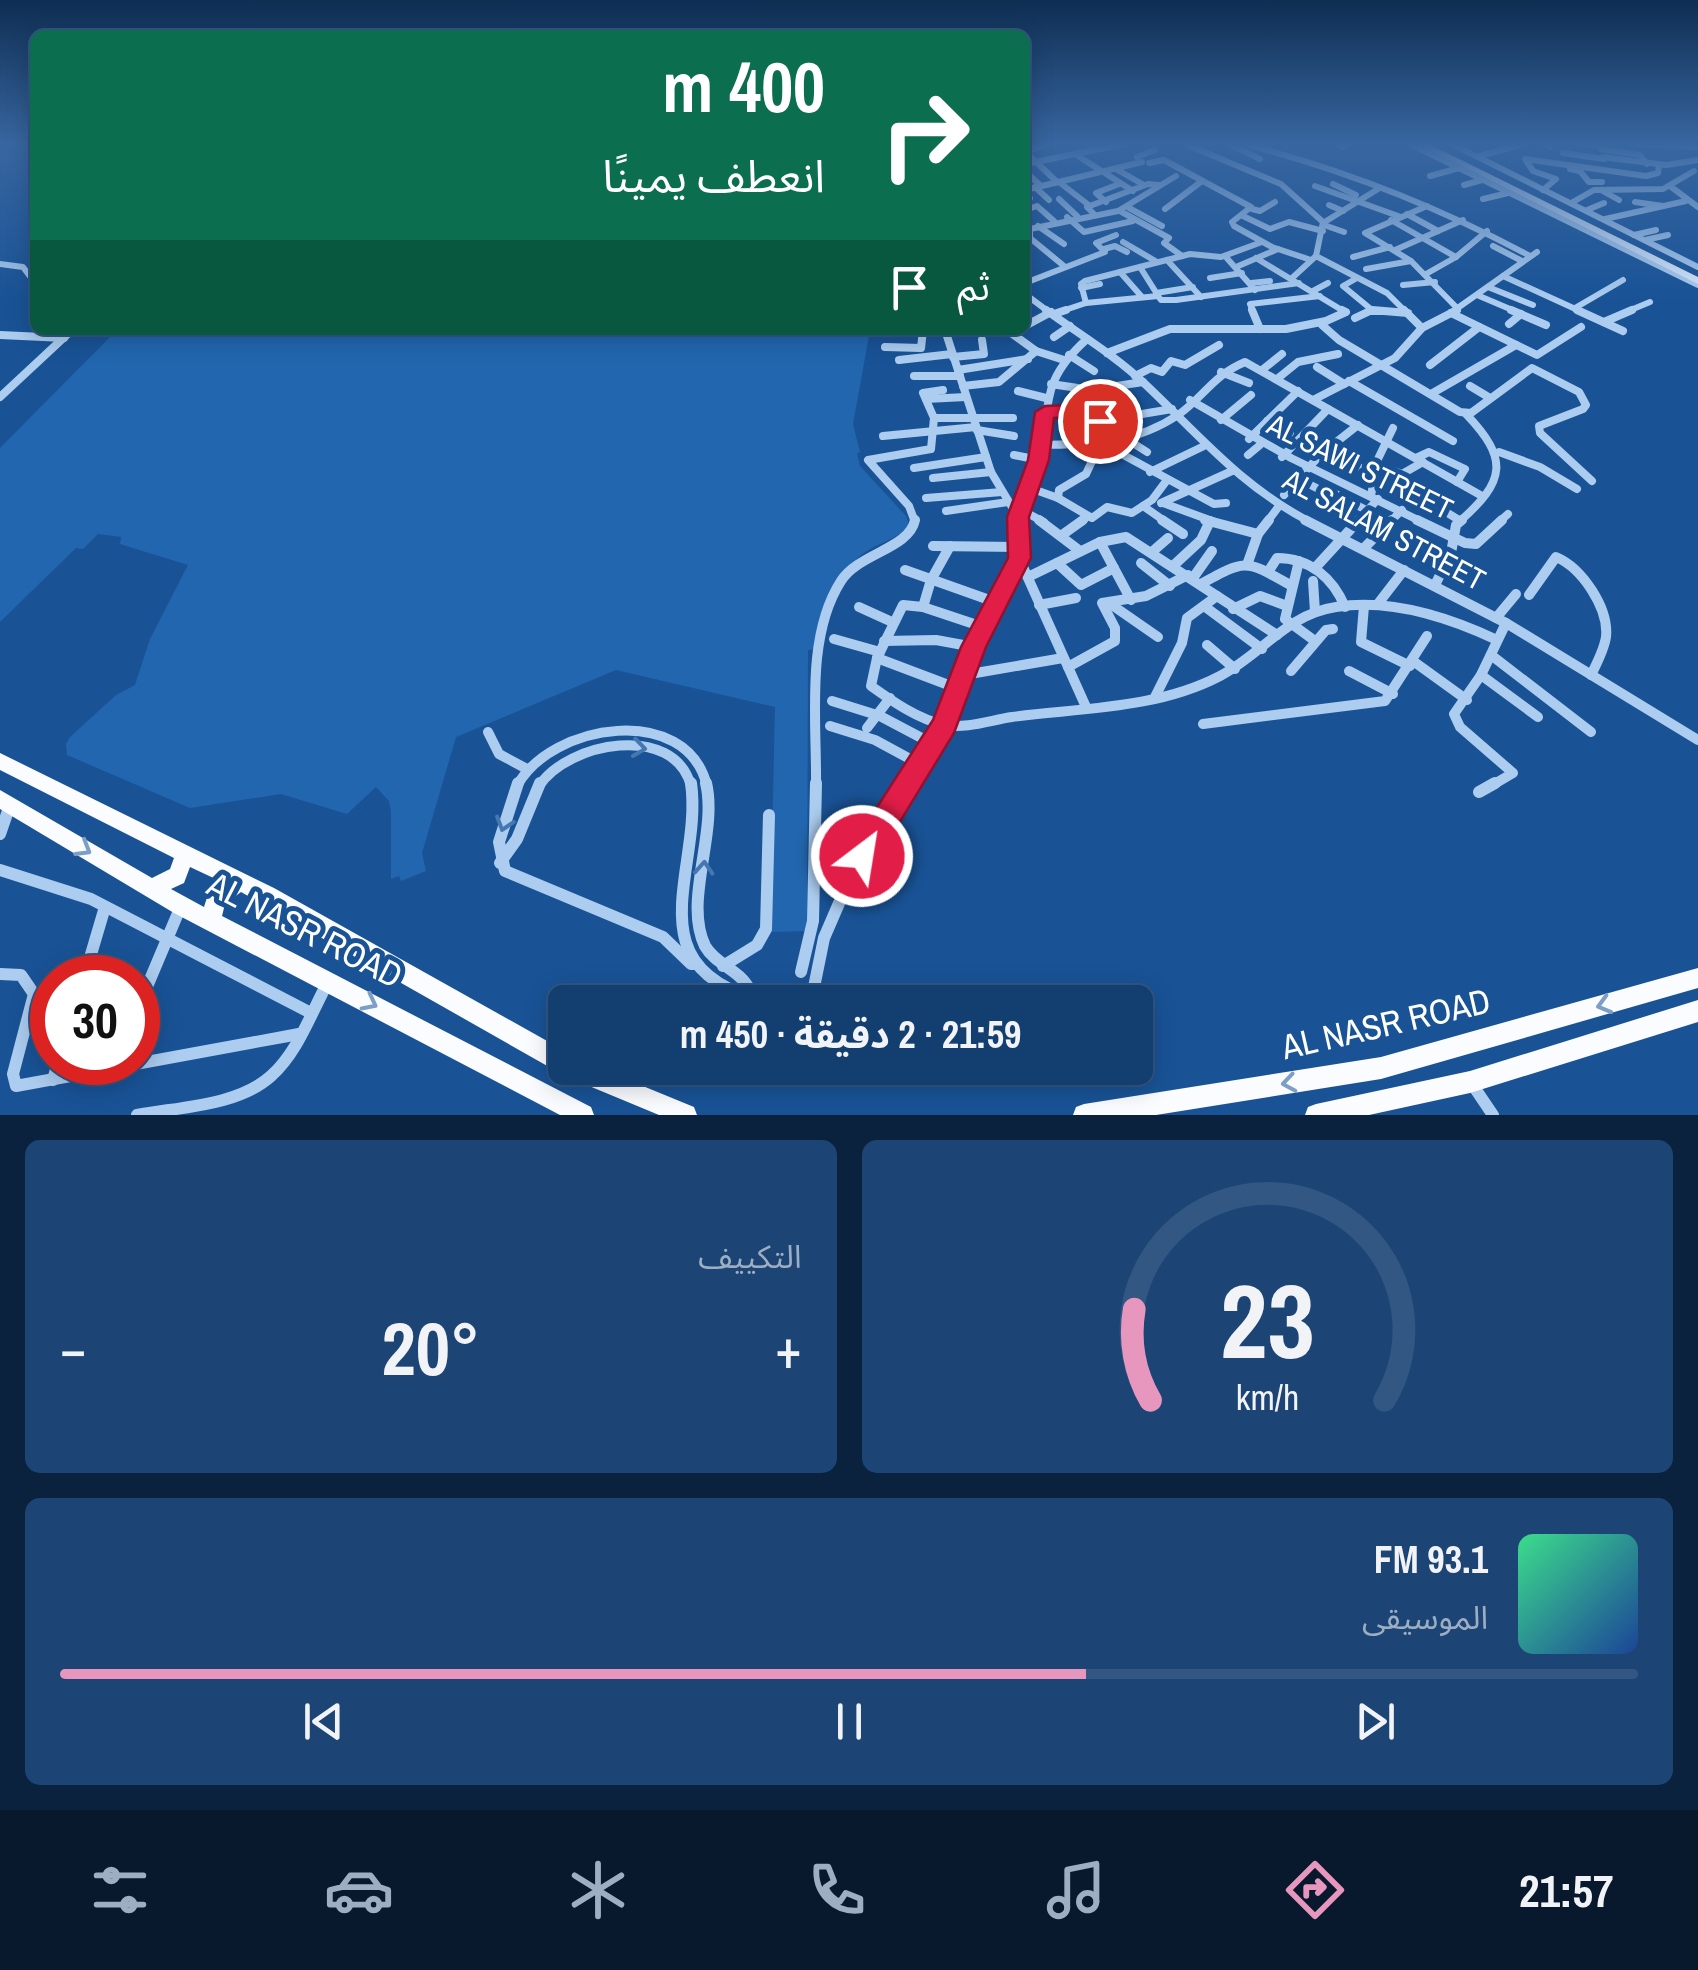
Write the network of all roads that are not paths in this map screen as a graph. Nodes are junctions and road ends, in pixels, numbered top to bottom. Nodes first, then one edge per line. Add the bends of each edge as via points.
1 (1046, 196) edge
2 (1077, 196) edge
3 (1099, 196) edge
4 (1121, 196) edge
5 (1150, 196) edge
6 (1183, 196) edge
7 (1227, 196) edge
8 (1295, 196) edge
9 (1355, 196) edge
10 (1359, 196) edge
11 (1366, 196) edge
12 (1400, 196) edge
13 (1491, 196) edge
14 (1516, 196) edge
15 (1528, 196) edge
16 (1546, 196) edge
17 (1556, 196) edge
18 (1582, 196) edge
19 (1615, 196) edge
20 (1631, 196) edge
21 (1666, 196) edge
22 (1680, 196) edge
23 (1363, 198) junction
24 (1483, 198) dead end
25 (1060, 199) dead end
26 (1050, 200) dead end
27 (1619, 200) dead end
28 (1030, 201) edge
29 (1106, 202) junction
30 (1275, 202) dead end
31 (1686, 202) junction
32 (1572, 203) junction
33 (1604, 204) dead end
34 (1329, 205) dead end
35 (1390, 205) dead end
36 (1090, 206) junction
37 (1427, 206) junction
38 (1655, 206) junction
39 (1697, 207) edge
40 (1128, 208) junction
41 (1165, 209) dead end
42 (1252, 210) junction
43 (1587, 210) junction
44 (1120, 211) junction
45 (1342, 211) junction
46 (1096, 215) junction
47 (1404, 215) junction
48 (1686, 215) dead end
49 (1077, 216) junction
50 (1243, 216) junction
51 (1066, 217) junction
52 (1604, 219) junction
53 (1391, 220) junction
54 (1463, 220) junction
55 (1054, 221) junction
56 (1133, 221) junction
57 (1038, 226) junction
58 (1323, 226) junction
59 (1656, 230) dead end
60 (1030, 231) edge
61 (1487, 231) junction
62 (1344, 232) dead end
63 (1438, 232) junction
64 (1154, 235) junction
65 (1634, 235) junction
66 (1668, 235) dead end
67 (1030, 236) edge
68 (1422, 238) junction
69 (1645, 240) junction
70 (1262, 242) junction
71 (1037, 244) junction
72 (1064, 244) dead end
73 (1030, 245) edge
74 (1626, 245) junction
75 (1276, 246) junction
76 (1494, 246) dead end
77 (1104, 249) junction
78 (1393, 249) junction
79 (1140, 250) junction
80 (1128, 252) dead end
81 (1194, 254) junction
82 (1182, 256) junction
83 (1224, 256) junction
84 (1530, 256) junction
85 (1352, 257) dead end
86 (1456, 257) junction
87 (1256, 258) junction
88 (1314, 258) junction
89 (1168, 260) junction
90 (1411, 261) junction
91 (1157, 262) junction
92 (0, 264) edge
93 (1203, 264) dead end
94 (1216, 264) dead end
95 (1064, 266) junction
96 (1140, 266) junction
97 (1660, 267) junction
98 (1366, 269) dead end
99 (1239, 270) junction
100 (1698, 270) edge
101 (1120, 272) junction
102 (1426, 274) junction
103 (30, 276) edge
104 (1226, 276) junction
105 (1503, 276) junction
106 (1210, 278) dead end
107 (1357, 278) junction
108 (1622, 280) dead end
109 (1030, 281) edge
110 (1295, 281) junction
111 (1270, 282) dead end
112 (1328, 282) dead end
113 (1435, 282) junction
114 (1698, 283) edge
115 (1100, 284) dead end
116 (1403, 285) dead end
117 (1253, 286) junction
118 (1193, 287) junction
119 (1488, 287) junction
120 (1082, 288) junction
121 (1157, 294) junction
122 (1317, 294) junction
123 (1477, 295) junction
124 (1142, 297) junction
125 (1201, 297) junction
126 (1030, 298) edge
127 (1036, 302) junction
128 (1650, 302) dead end
129 (1086, 303) junction
130 (1030, 305) edge
131 (1534, 305) dead end
132 (1575, 308) junction
133 (1372, 310) junction
134 (1454, 311) junction
135 (1408, 313) junction
136 (1052, 314) junction
137 (1521, 314) junction
138 (1354, 318) dead end
139 (1604, 322) junction
140 (1030, 324) edge
141 (1509, 324) dead end
142 (1322, 325) junction
143 (1546, 325) dead end
144 (1070, 326) junction
145 (1479, 327) junction
146 (1580, 327) dead end
147 (1422, 328) junction
148 (1260, 329) junction
149 (1623, 331) dead end
150 (0, 335) edge
151 (67, 335) edge
152 (922, 335) edge
153 (947, 335) edge
154 (1020, 335) edge
155 (1054, 337) dead end
156 (64, 338) junction
157 (1087, 339) junction
158 (982, 340) dead end
159 (1218, 345) dead end
160 (1516, 345) junction
161 (885, 347) dead end
162 (1036, 350) junction
163 (1108, 354) junction
164 (1282, 354) dead end
165 (1338, 354) dead end
166 (953, 356) junction
167 (1066, 357) junction
168 (1028, 359) junction
169 (899, 360) dead end
170 (1384, 364) junction
171 (1430, 365) dead end
172 (1318, 367) dead end
173 (985, 368) junction
174 (1532, 368) joint
175 (1262, 370) junction
176 (1094, 371) dead end
177 (1221, 372) junction
178 (959, 373) junction
179 (914, 376) dead end
180 (1276, 378) junction
181 (1139, 379) junction
182 (999, 382) junction
183 (1249, 383) dead end
184 (1346, 383) junction
185 (1051, 384) junction
186 (963, 386) junction
187 (1470, 386) dead end
188 (1101, 388) junction
189 (944, 390) dead end
190 (1018, 391) dead end
191 (1298, 391) junction
192 (1251, 394) dead end
193 (1432, 394) junction
194 (966, 397) junction
195 (0, 398) edge
196 (1046, 398) junction
197 (1490, 398) junction
198 (926, 399) junction
199 (1190, 400) junction
200 (1313, 400) junction
201 (1112, 404) junction
202 (1328, 408) junction
203 (1090, 411) junction
204 (1045, 412) junction
205 (1175, 412) junction
206 (1466, 414) junction
207 (972, 415) junction
208 (1121, 417) junction
209 (934, 418) junction
210 (1013, 418) dead end
211 (1221, 420) junction
212 (1100, 421) junction
213 (1267, 422) junction
214 (1358, 425) junction
215 (976, 428) junction
216 (1392, 428) dead end
217 (930, 432) junction
218 (1290, 433) dead end
219 (884, 436) dead end
220 (1014, 436) dead end
221 (1125, 438) junction
222 (1250, 439) junction
223 (1384, 440) junction
224 (1454, 441) dead end
225 (1260, 444) junction
226 (1041, 445) junction
227 (1105, 445) junction
228 (1204, 446) junction
229 (1147, 452) dead end
230 (1499, 452) junction
231 (1014, 455) dead end
232 (1248, 455) dead end
233 (986, 457) junction
234 (1282, 457) junction
235 (1039, 460) junction
236 (1340, 460) dead end
237 (1419, 460) junction
238 (914, 468) dead end
239 (1377, 468) junction
240 (1310, 470) junction
241 (1232, 471) junction
242 (991, 472) junction
243 (1150, 472) junction
244 (968, 474) junction
245 (934, 478) dead end
246 (1167, 480) junction
247 (1301, 480) junction
248 (1592, 481) dead end
249 (1458, 482) junction
250 (1030, 488) junction
251 (1577, 489) dead end
252 (1188, 490) junction
253 (1002, 492) junction
254 (1415, 493) dead end
255 (1284, 495) dead end
256 (978, 496) junction
257 (1482, 496) junction
258 (1374, 497) junction
259 (926, 498) dead end
260 (1058, 498) junction
261 (1008, 502) junction
262 (1147, 503) junction
263 (1163, 503) junction
264 (1226, 503) dead end
265 (1279, 506) junction
266 (1366, 510) junction
267 (1402, 510) junction
268 (946, 512) dead end
269 (1020, 514) junction
270 (1508, 514) dead end
271 (1087, 517) junction
272 (1210, 520) junction
273 (1459, 520) junction
274 (1183, 534) dead end
275 (1258, 534) junction
276 (1062, 535) junction
277 (1452, 536) junction
278 (1339, 537) junction
279 (1168, 538) dead end
280 (1100, 542) junction
281 (933, 546) dead end
282 (950, 546) junction
283 (1363, 549) junction
284 (1212, 550) dead end
285 (1080, 551) junction
286 (1153, 552) junction
287 (1019, 553) junction
288 (1299, 561) junction
289 (1057, 563) junction
290 (1141, 563) dead end
291 (1247, 564) junction
292 (1174, 565) junction
293 (1114, 568) junction
294 (1315, 568) junction
295 (904, 570) dead end
296 (1404, 570) junction
297 (1268, 572) junction
298 (1028, 577) junction
299 (1194, 579) junction
300 (931, 580) junction
301 (1313, 581) dead end
302 (1170, 586) junction
303 (1292, 586) junction
304 (1435, 586) junction
305 (1516, 594) dead end
306 (1217, 596) junction
307 (1530, 596) dead end
308 (1076, 598) dead end
309 (1132, 600) junction
310 (1464, 601) junction
311 (995, 602) junction
312 (1106, 603) junction
313 (1377, 605) junction
314 (1039, 606) junction
315 (1204, 606) junction
316 (1287, 606) junction
317 (1364, 606) junction
318 (859, 607) dead end
319 (923, 607) junction
320 (1346, 607) junction
321 (1233, 608) junction
322 (1315, 612) junction
323 (1452, 620) junction
324 (1501, 620) junction
325 (892, 622) junction
326 (1288, 624) junction
327 (982, 627) junction
328 (1333, 628) dead end
329 (1277, 635) junction
330 (1427, 636) dead end
331 (1158, 637) dead end
332 (834, 638) dead end
333 (1497, 640) junction
334 (1315, 642) junction
335 (1208, 645) dead end
336 (974, 647) junction
337 (1262, 648) junction
338 (880, 650) junction
339 (1491, 654) junction
340 (1065, 663) junction
341 (1411, 664) junction
342 (1234, 670) junction
343 (1291, 671) dead end
344 (1349, 671) dead end
345 (1481, 675) junction
346 (1591, 675) junction
347 (964, 676) junction
348 (959, 690) junction
349 (1393, 694) junction
350 (890, 698) junction
351 (1155, 698) junction
352 (1466, 700) junction
353 (832, 702) dead end
354 (1086, 707) junction
355 (876, 714) junction
356 (1538, 717) dead end
357 (1203, 724) dead end
358 (944, 725) junction
359 (830, 726) dead end
360 (867, 728) dead end
361 (488, 732) dead end
362 (1591, 732) dead end
363 (588, 735) junction
364 (1698, 740) edge
365 (933, 744) junction
366 (592, 750) junction
367 (0, 761) edge
368 (921, 765) junction
369 (527, 769) junction
370 (705, 772) junction
371 (689, 776) junction
372 (1479, 792) dead end
373 (5, 802) edge
374 (769, 815) dead end
375 (0, 834) edge
376 (186, 852) junction
377 (500, 863) junction
378 (0, 870) edge
379 (239, 882) junction
380 (150, 889) junction
381 (181, 906) junction
382 (106, 907) junction
383 (210, 922) junction
384 (681, 926) junction
385 (701, 928) junction
386 (166, 939) junction
387 (91, 955) edge
388 (160, 955) edge
389 (696, 964) junction
390 (729, 971) junction
391 (802, 972) dead end
392 (0, 974) edge
393 (1698, 978) edge
394 (328, 982) junction
395 (720, 985) edge
396 (725, 985) edge
397 (747, 985) edge
398 (814, 985) edge
399 (30, 988) edge
400 (30, 1010) edge
401 (1698, 1012) edge
402 (311, 1013) junction
403 (299, 1034) junction
404 (548, 1054) edge
405 (160, 1060) edge
406 (1470, 1082) junction
407 (30, 1085) edge
408 (614, 1085) edge
409 (137, 1115) edge
410 (583, 1115) edge
411 (686, 1115) edge
412 (1084, 1115) edge
413 (1316, 1115) edge
414 (1493, 1115) edge

1 - 26 street
2 - 36 street
3 - 29 street
4 - 29 street
5 - 40 street
6 - 41 street
7 - 42 street
8 - 58 street
9 - 23 street
10 - 23 street
11 - 23 street
12 - 37 street
13 - 24 street
14 - 97 street
15 - 74 main road
16 - 100 main road
17 - 32 street
18 - 32 street
19 - 27 street
20 - 38 street
21 - 38 street
22 - 31 street
23 - 35 street
23 - 45 street
23 - 47 street
25 - 49 street
28 - 55 street
29 - 36 street
30 - 42 street
31 - 38 street
31 - 39 street
32 - 43 street
33 - 43 street
34 - 45 street
36 - 46 street
37 - 47 street
37 - 54 street
38 - 52 street
39 - 48 street
40 - 44 street
40 - 64 street
42 - 50 street
43 - 52 street
44 - 46 street
44 - 56 street
45 - 58 street
46 - 49 street
47 - 53 street
47 - 63 street
49 - 51 street
50 - 58 street via 1270,229 1289,222
50 - 70 street via 1232,224
51 - 55 street
51 - 56 street via 1084,232
52 - 65 street
53 - 68 street
53 - 78 street via 1364,231
54 - 61 street
54 - 63 street
55 - 57 street
56 - 64 street
57 - 60 street
57 - 72 street
58 - 62 street
58 - 88 street
59 - 65 street
61 - 84 street
61 - 86 street
63 - 68 street
64 - 79 street
64 - 82 street via 1169,238 1164,243
65 - 69 street
66 - 69 street
67 - 71 street
68 - 78 street
68 - 86 street
69 - 100 street
70 - 75 street
70 - 83 street
71 - 73 street
71 - 95 street
74 - 97 main road
74 - 114 main road
75 - 87 street
75 - 88 street
76 - 84 street
77 - 79 street via 1096,243 1119,238
77 - 80 street
77 - 95 street
78 - 85 street
78 - 90 street
79 - 91 street
81 - 82 street
81 - 83 street
81 - 93 street
82 - 89 street
83 - 99 street
84 - 105 street
86 - 102 street
87 - 99 street
87 - 110 street
88 - 107 street
88 - 110 street
89 - 91 street
89 - 118 street
90 - 98 street
90 - 102 street
91 - 96 street
92 - 103 street via 23,267
94 - 104 street
95 - 109 street
96 - 101 street
96 - 121 street
97 - 114 street
99 - 104 street
99 - 117 street
101 - 120 street via 1085,281
101 - 124 street
102 - 113 street
104 - 106 street
105 - 119 street
105 - 132 street
107 - 133 street via 1343,286
107 - 135 street
108 - 132 street
110 - 117 street
110 - 122 street
111 - 117 street
112 - 122 street
113 - 116 street
113 - 134 street
115 - 120 street
117 - 125 street
118 - 121 street
118 - 125 street
119 - 123 street
119 - 131 street
120 - 129 street
121 - 124 street
121 - 125 street via 1164,300
122 - 142 street via 1346,312
122 - 148 street via 1250,304
123 - 134 street
123 - 137 street
124 - 129 street
126 - 127 street, AL SALAM STREET
127 - 130 street
127 - 136 street, AL SALAM STREET
128 - 139 street
129 - 136 street
132 - 139 street
133 - 135 street
133 - 138 street
134 - 145 street
134 - 147 street
135 - 147 street
136 - 140 street
136 - 144 street, AL SALAM STREET
137 - 141 street
137 - 143 street
139 - 149 street
142 - 148 street
142 - 170 street
144 - 155 street
144 - 157 street, AL SALAM STREET
145 - 160 street
145 - 171 street
146 - 160 street via 1537,355
147 - 170 street
148 - 163 street via 1167,329
150 - 156 street
151 - 156 street
152 - 161 street via 921,348
153 - 166 street
154 - 162 street
156 - 195 street
157 - 163 street, AL SALAM STREET
157 - 167 street
158 - 166 street via 984,354
159 - 181 street via 1185,365 1172,361 1162,372 1148,368
160 - 193 street
162 - 167 street
162 - 168 street
163 - 181 street, AL SALAM STREET
164 - 175 street
165 - 180 street via 1298,362
166 - 169 street
166 - 178 street
167 - 176 street
167 - 185 street
168 - 173 street
168 - 182 street
170 - 184 street
170 - 193 street
172 - 184 street
173 - 178 street
173 - 182 street
174 - 197 street
174 - 248 street via 1585,398 1583,409 1539,426
175 - 177 street via 1238,362
175 - 180 street
177 - 183 street
177 - 199 street
178 - 179 street
178 - 186 street
180 - 191 street
181 - 188 street
181 - 205 street, AL SALAM STREET
182 - 186 street
184 - 200 street
184 - 224 street
185 - 188 street
185 - 196 street
186 - 194 street
187 - 197 street
188 - 201 street
189 - 198 street via 925,390
190 - 196 street
191 - 200 street
191 - 213 street
192 - 211 street
193 - 206 street
194 - 198 street
194 - 207 street
196 - 204 street
197 - 206 street
198 - 209 street
199 - 205 street
199 - 211 street, AL SAWI STREET
200 - 202 street
201 - 203 street
201 - 208 street
202 - 214 street
202 - 234 street
203 - 204 street
203 - 212 street
204 - 226 street
205 - 208 street
205 - 221 street
205 - 228 street, AL SALAM STREET
206 - 230 street
207 - 209 street
207 - 210 street
207 - 215 street
208 - 212 street
209 - 217 street
211 - 222 street, AL SAWI STREET
212 - 227 street via 1096,430
213 - 218 street
213 - 222 street
214 - 223 street
214 - 240 street
215 - 217 street
215 - 220 street
215 - 233 street
216 - 223 street
217 - 219 street
217 - 391 street via 928,450 867,463 916,522 911,533 850,568 829,608 818,667 813,921
221 - 227 street
221 - 229 street
222 - 225 street, AL SAWI STREET
223 - 237 street
223 - 239 street
225 - 232 street
225 - 234 street, AL SAWI STREET
226 - 227 street
226 - 235 street
227 - 243 street
227 - 260 street via 1086,474 1059,490
228 - 241 street, AL SALAM STREET
228 - 243 street
230 - 251 street
230 - 257 street via 1499,471
231 - 235 street
233 - 238 street
233 - 242 street
234 - 240 street, AL SAWI STREET
235 - 250 street
236 - 239 street
237 - 239 street via 1402,474
237 - 249 street
237 - 249 street via 1429,452 1465,469
239 - 258 street
240 - 247 street
240 - 258 street, AL SAWI STREET
241 - 252 street
241 - 265 street, AL SALAM STREET
242 - 244 street
242 - 253 street
243 - 246 street
244 - 245 street
244 - 256 street
246 - 252 street
246 - 262 street
247 - 255 street
247 - 266 street
249 - 257 street
250 - 260 street
250 - 269 street
252 - 263 street
252 - 264 street via 1216,505
253 - 256 street
253 - 261 street
254 - 273 street
256 - 259 street
257 - 273 street
258 - 266 street
258 - 267 street, AL SAWI STREET
260 - 271 street
261 - 268 street
261 - 269 street
262 - 263 street
262 - 271 street via 1130,513 1106,507
262 - 274 street
263 - 272 street
265 - 275 street
265 - 278 street, AL SALAM STREET
266 - 278 street
267 - 277 street, AL SAWI STREET
267 - 283 street
269 - 276 street
269 - 287 street
270 - 277 street, AL SAWI STREET via 1476,544
271 - 276 street
272 - 275 street
272 - 292 street via 1201,540
273 - 277 street
275 - 291 street
276 - 285 street
277 - 304 street via 1452,553
278 - 283 street, AL SALAM STREET
278 - 294 street
279 - 286 street
280 - 285 street
280 - 286 street via 1126,538
280 - 293 street
281 - 282 street
282 - 287 street
282 - 300 street
283 - 296 street, AL SALAM STREET
284 - 299 street
285 - 289 street
286 - 292 street
287 - 298 street
287 - 311 street
288 - 294 street
288 - 297 street via 1276,558
288 - 303 street
289 - 293 street via 1081,584
289 - 298 street
290 - 302 street
291 - 297 street
291 - 299 street
292 - 299 street
293 - 309 street
294 - 320 street
295 - 300 street
296 - 304 street, AL SALAM STREET
296 - 313 street
297 - 303 street
298 - 314 street
299 - 302 street
299 - 306 street
300 - 311 street
300 - 319 street
301 - 322 street
302 - 309 street
303 - 316 street
304 - 310 street, AL SALAM STREET
305 - 324 street
306 - 315 street
306 - 321 street
307 - 346 street via 1556,557 1575,565 1607,635
308 - 314 street
309 - 312 street
310 - 323 street
310 - 324 street, AL SALAM STREET
311 - 327 street
312 - 331 street
312 - 340 street via 1114,641
313 - 317 street
313 - 323 street
314 - 340 street
315 - 337 street
315 - 351 street via 1188,618
316 - 321 street via 1260,596
316 - 326 street
317 - 320 street
317 - 341 street via 1361,642
318 - 325 street
319 - 325 street via 902,606
319 - 327 street
320 - 322 street
321 - 329 street
322 - 326 street
323 - 333 street
324 - 333 street
324 - 346 street, AL SALAM STREET
325 - 338 street
326 - 329 street
326 - 334 street
327 - 336 street
328 - 334 street
329 - 337 street
330 - 341 street
332 - 338 street
333 - 339 street
334 - 343 street
335 - 342 street
336 - 338 street via 936,640
336 - 347 street
337 - 342 street
338 - 348 street
338 - 350 street via 871,686
339 - 345 street
339 - 362 street
340 - 347 street
340 - 354 street
341 - 349 street
341 - 352 street
342 - 351 street
344 - 349 street
345 - 352 street
345 - 356 street
346 - 364 street, AL SALAM STREET
347 - 348 street
348 - 358 street
349 - 357 street via 1372,704
350 - 355 street
350 - 358 street
351 - 354 street
352 - 372 street via 1454,714 1456,723 1513,773
353 - 355 street
354 - 358 street
355 - 360 street
355 - 365 street
358 - 365 street
359 - 368 street
361 - 369 street via 500,754
363 - 366 street
363 - 369 street
363 - 370 street via 620,731 669,739 688,749
365 - 368 street
366 -> 371 street via 660,752
366 - 377 street via 542,779 522,834
367 - 376 highway, AL NASR ROAD
368 - 398 street via 878,828 831,919
369 -> 377 street via 503,826
370 - 371 street
385 -> 370 street via 710,800
371 - 384 street
373 - 375 street
373 -> 380 highway, AL NASR ROAD
374 - 390 street via 766,929
376 - 379 highway, AL NASR ROAD
376 - 380 highway via 177,876
377 - 389 street via 514,878 663,937
378 - 382 street
379 - 383 highway via 216,898
379 - 404 highway, AL NASR ROAD
380 - 381 highway, AL NASR ROAD
381 - 383 highway, AL NASR ROAD
381 - 386 street
382 - 386 street
382 - 387 street
383 - 394 highway, AL NASR ROAD
384 - 385 street
384 - 389 street
385 - 390 street via 706,947
386 - 388 street
386 - 402 street
389 - 395 street
390 - 396 street
390 - 397 street
392 - 399 street via 21,975
393 -> 412 highway, AL NASR ROAD via 1382,1068
394 - 402 street
394 -> 410 highway, AL NASR ROAD
400 - 407 street via 12,1081
401 - 406 highway
402 - 403 street
403 - 405 street
403 - 409 street via 270,1078 251,1090
406 - 413 highway
406 - 414 street
408 - 411 highway

